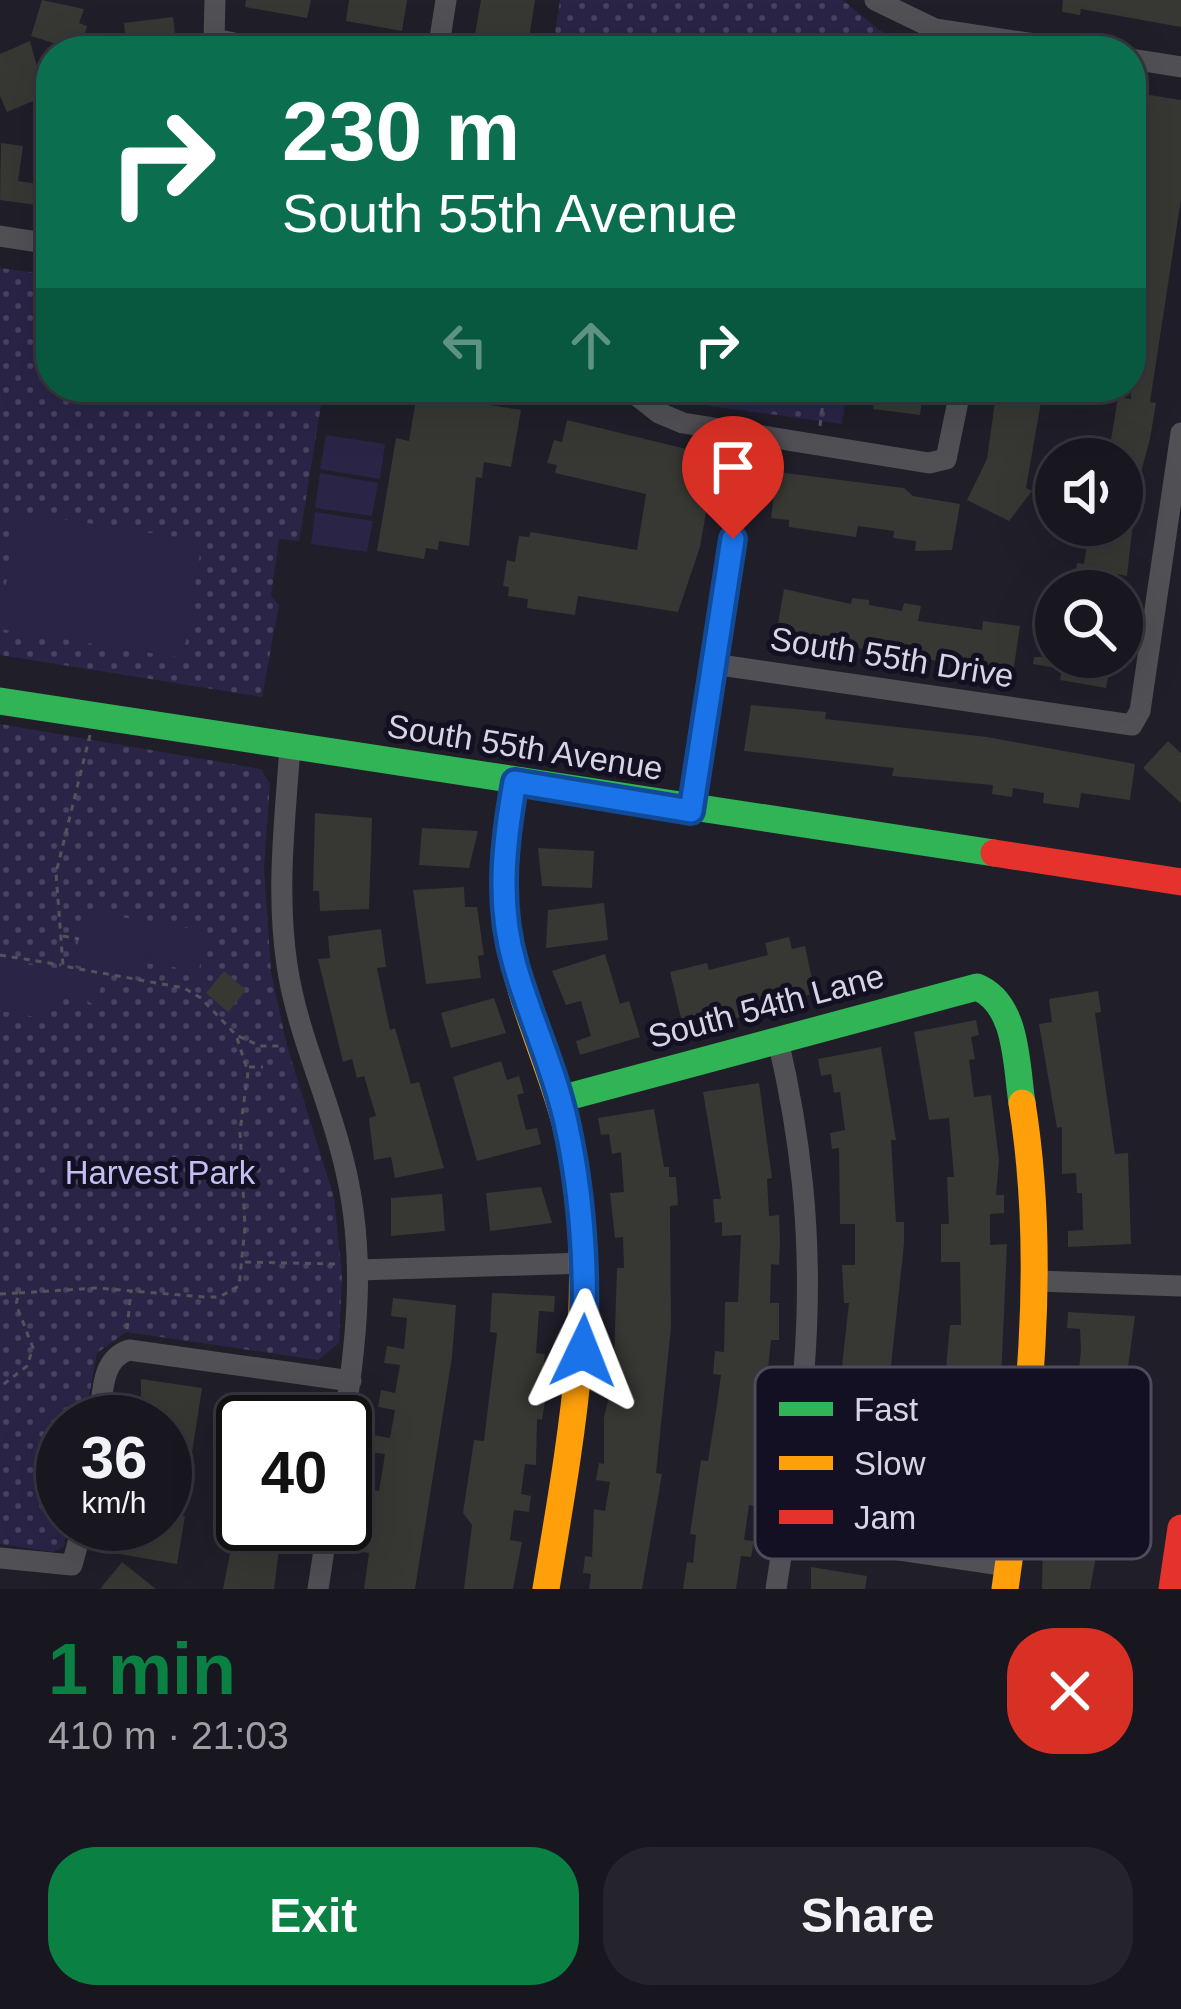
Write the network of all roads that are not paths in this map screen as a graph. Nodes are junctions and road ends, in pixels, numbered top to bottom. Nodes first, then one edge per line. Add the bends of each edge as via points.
1 (215, 0) edge
2 (446, 0) edge
3 (875, 0) edge
4 (214, 36) edge
5 (440, 36) edge
6 (967, 36) edge
7 (1146, 61) edge
8 (1181, 67) edge
9 (0, 236) edge
10 (36, 242) edge
11 (650, 402) edge
12 (958, 402) edge
13 (747, 434) junction
14 (1181, 434) edge
15 (713, 664) junction
16 (0, 701) edge
17 (290, 746) junction
18 (515, 782) junction
19 (691, 811) junction
20 (1181, 882) edge
21 (778, 1040) junction
22 (560, 1099) junction
23 (585, 1263) junction
24 (352, 1267) junction
25 (1037, 1281) junction
26 (1181, 1286) edge
27 (806, 1367) edge
28 (1032, 1367) edge
29 (351, 1381) junction
30 (103, 1395) edge
31 (349, 1395) edge
32 (1181, 1528) edge
33 (75, 1551) edge
34 (324, 1551) edge
35 (0, 1558) edge
36 (780, 1559) edge
37 (912, 1559) edge
38 (1006, 1578) edge
39 (318, 1589) edge
40 (547, 1589) edge
41 (776, 1589) edge
42 (1172, 1589) edge

1 - 4 street
2 - 5 street
3 - 6 street
7 - 8 street
9 - 10 street
11 - 13 street via 683,423
12 - 13 street via 946,459 929,463
13 - 15 street
14 - 15 street, South 55th Drive via 1132,725
15 - 19 street
16 - 17 street, South 55th Avenue
17 - 18 street, South 55th Avenue
17 - 24 street via 279,889 287,966 310,1067 342,1154
18 - 19 street, South 55th Avenue
18 - 22 street via 504,855 507,919
19 - 20 street, South 55th Avenue
21 - 22 street, South 54th Lane
21 - 25 street, South 54th Lane via 977,987 991,990 1021,1089
21 - 27 street via 801,1136 811,1272
22 - 23 street
23 - 24 street
23 - 40 street via 583,1351
24 - 29 street
25 - 26 street
25 - 28 street
29 - 30 street via 121,1345
29 - 31 street
32 - 42 street
33 - 35 street via 71,1565
34 - 39 street
36 - 41 street
37 - 38 street

